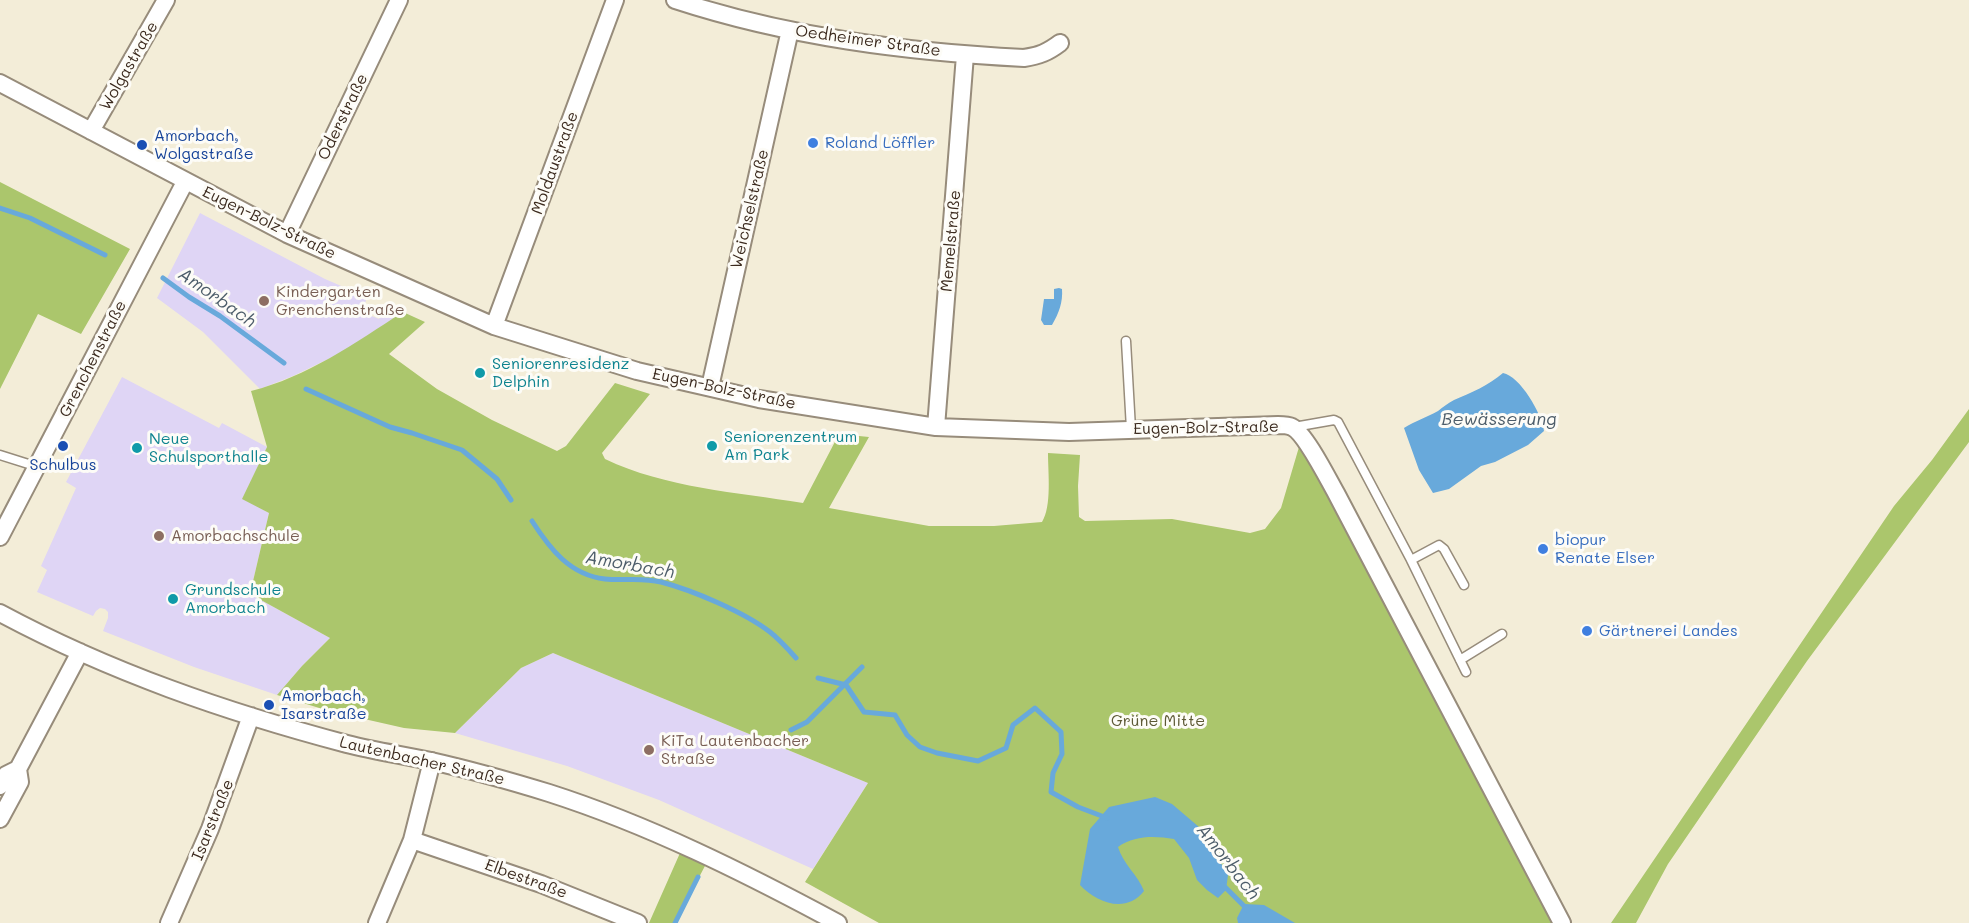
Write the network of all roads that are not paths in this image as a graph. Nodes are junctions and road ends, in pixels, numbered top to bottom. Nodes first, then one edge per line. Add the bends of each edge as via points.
1 (166, 0) edge
2 (399, 0) edge
3 (615, 0) edge
4 (675, 0) edge
5 (790, 30) junction
6 (1060, 43) dead end
7 (965, 55) junction
8 (0, 83) edge
9 (92, 131) junction
10 (185, 182) junction
11 (287, 234) junction
12 (494, 326) junction
13 (1126, 341) dead end
14 (710, 387) junction
15 (936, 427) junction
16 (1293, 427) junction
17 (1131, 429) junction
18 (0, 455) edge
19 (38, 467) junction
20 (0, 537) edge
21 (1411, 560) junction
22 (1464, 585) dead end
23 (0, 614) edge
24 (1502, 634) dead end
25 (80, 652) junction
26 (1460, 660) junction
27 (1466, 672) dead end
28 (252, 716) junction
29 (432, 761) junction
30 (18, 769) junction
31 (0, 786) edge
32 (0, 819) edge
33 (412, 840) junction
34 (169, 923) edge
35 (377, 923) edge
36 (638, 923) edge
37 (838, 923) edge
38 (1562, 923) edge

1 - 9 street, Wolgastraße
2 - 11 street, Oderstraße
3 - 12 street, Moldaustraße
4 - 5 street, Oedheimer Straße
5 - 7 street, Oedheimer Straße
5 - 14 street, Weichselstraße
6 - 7 street, Oedheimer Straße via 1049,52 1024,58
7 - 15 street, Memelstraße
8 - 9 street, Eugen-Bolz-Straße
9 - 10 street, Eugen-Bolz-Straße
10 - 11 street, Eugen-Bolz-Straße
10 - 19 street, Grenchenstraße
11 - 12 street, Eugen-Bolz-Straße
12 - 14 street, Eugen-Bolz-Straße via 637,371
13 - 17 lane
14 - 15 street, Eugen-Bolz-Straße via 759,399
15 - 17 street, Eugen-Bolz-Straße via 1069,432
16 - 17 street, Eugen-Bolz-Straße
16 - 21 lane via 1338,422
16 - 38 street via 1336,493
18 - 19 lane
19 - 20 street, Grenchenstraße
21 - 22 lane via 1439,545
21 - 26 lane
23 - 25 street, Lautenbacher Straße
24 - 26 lane
25 - 28 street, Lautenbacher Straße via 162,687
25 - 30 street
26 - 27 lane
28 - 29 street, Lautenbacher Straße via 348,744
28 - 34 street, Isarstraße via 210,829
29 - 33 street
29 - 37 street, Lautenbacher Straße via 549,793 632,823
30 - 31 street via 6,775
30 - 32 street via 20,782
33 - 35 street
33 - 36 street, Elbestraße via 541,884

